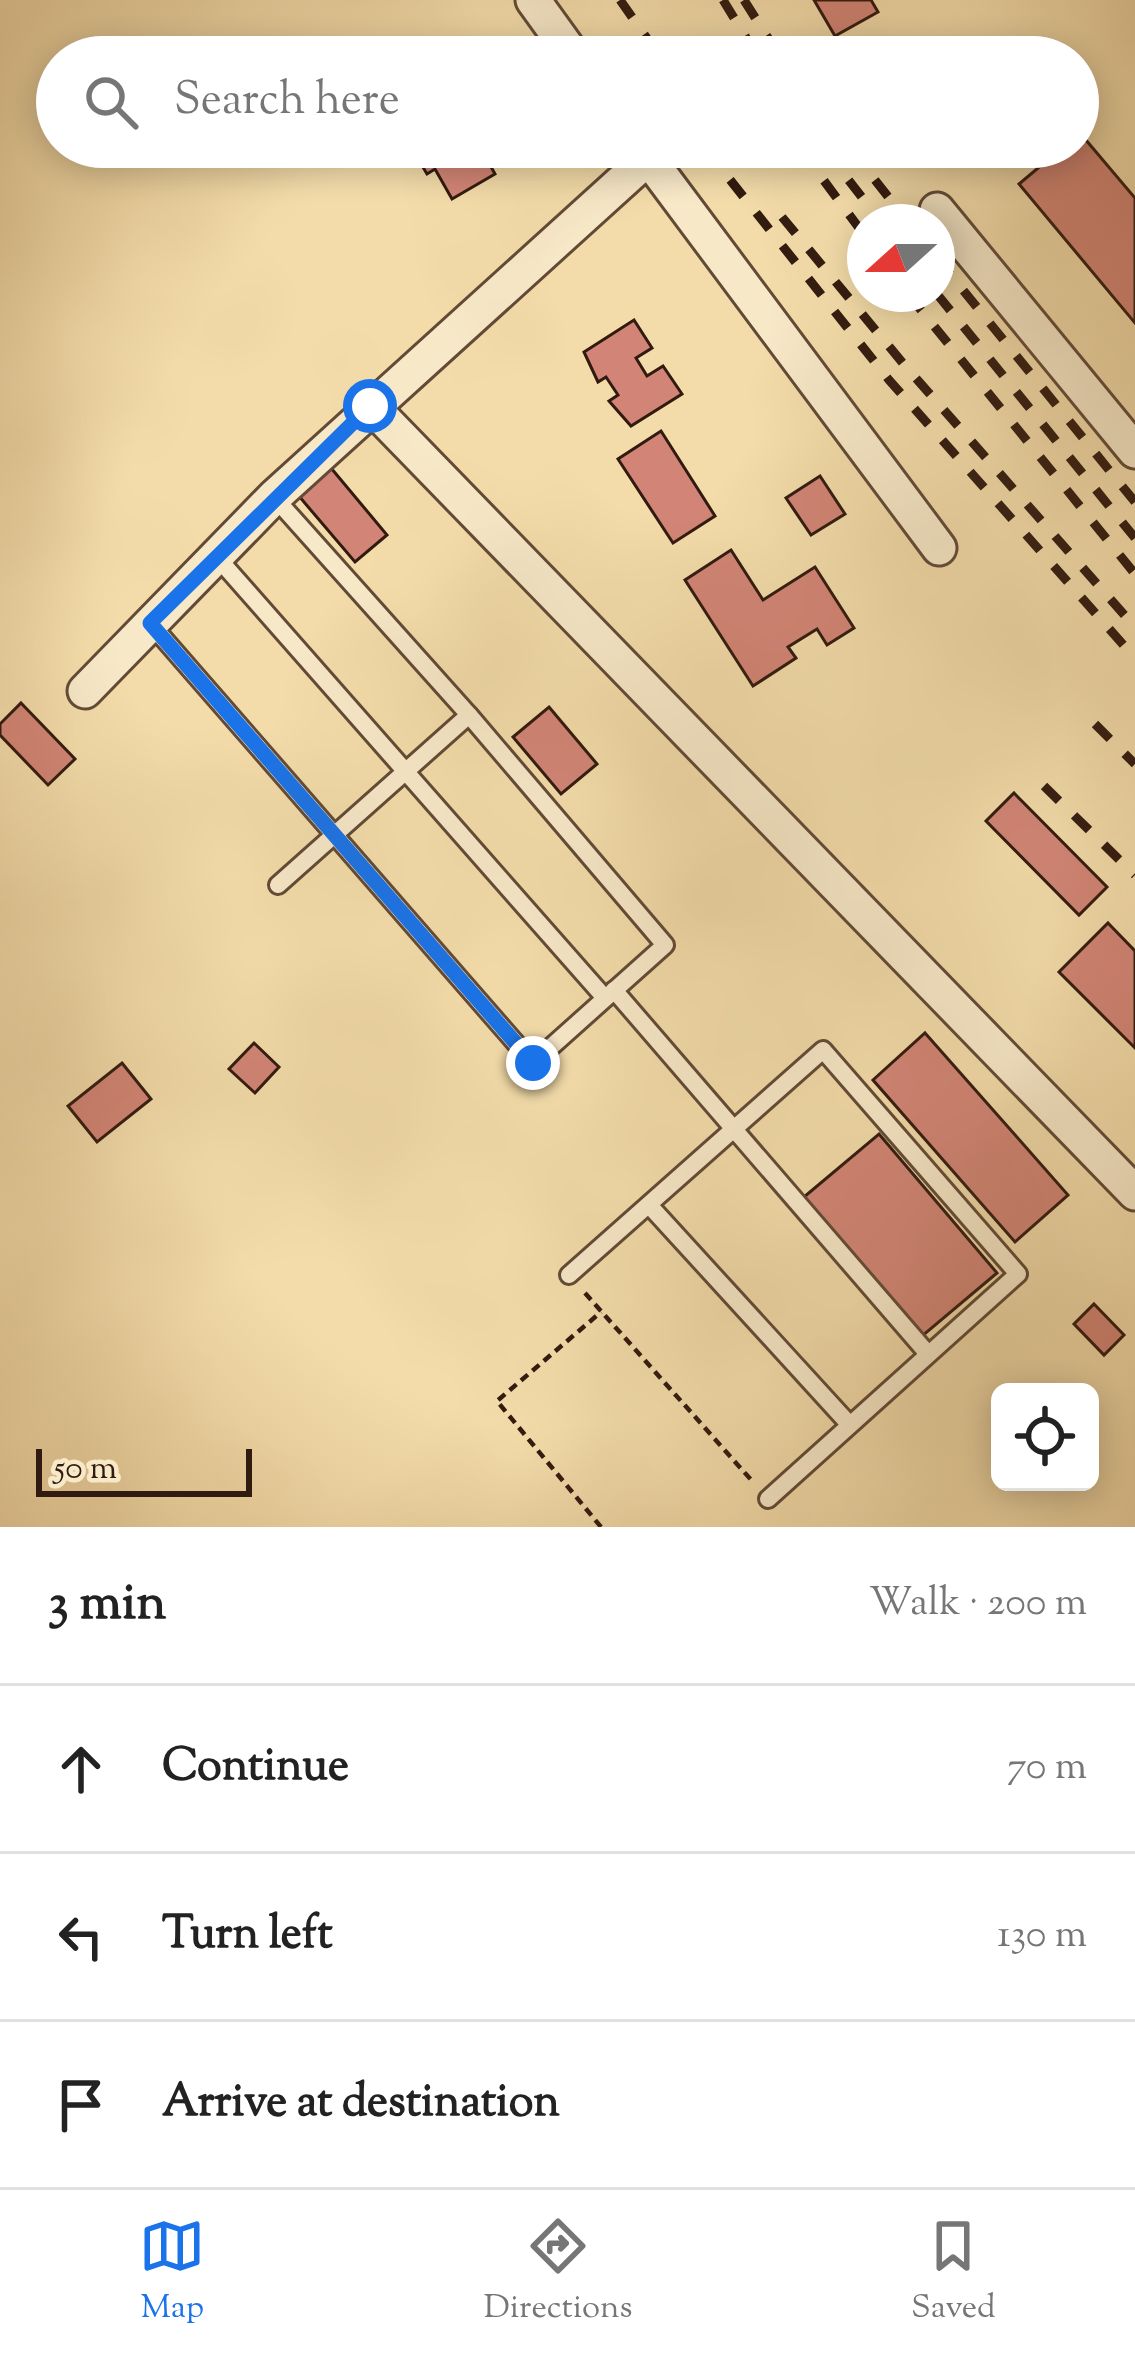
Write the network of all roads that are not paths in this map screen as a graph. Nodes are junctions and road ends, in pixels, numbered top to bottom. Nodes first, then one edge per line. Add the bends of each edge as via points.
1 (533, 0) edge
2 (559, 36) edge
3 (628, 168) edge
4 (655, 168) edge
5 (955, 232) edge
6 (370, 406) junction
7 (1135, 451) edge
8 (274, 497) junction
9 (939, 548) dead end
10 (216, 556) junction
11 (150, 623) junction
12 (85, 691) dead end
13 (469, 715) junction
14 (407, 772) junction
15 (338, 836) junction
16 (278, 885) dead end
17 (610, 994) junction
18 (736, 1131) junction
19 (1135, 1193) edge
20 (649, 1204) junction
21 (569, 1275) road end
22 (928, 1354) junction
23 (849, 1424) junction
24 (768, 1499) road end

1 - 2 street
3 - 6 street
4 - 9 street
5 - 7 street
6 - 8 street
6 - 19 street
8 - 10 street
8 - 13 lane
10 - 11 street
10 - 14 lane
11 - 12 street
11 - 15 lane
13 - 14 lane
13 - 17 lane via 664,945
14 - 15 lane
14 - 17 lane
15 - 16 lane
15 - 17 lane via 533,1063
17 - 18 lane
18 - 20 lane
18 - 22 lane
18 - 22 lane via 823,1050 1018,1274
20 - 21 lane
20 - 23 lane
22 - 23 lane
23 - 24 lane

